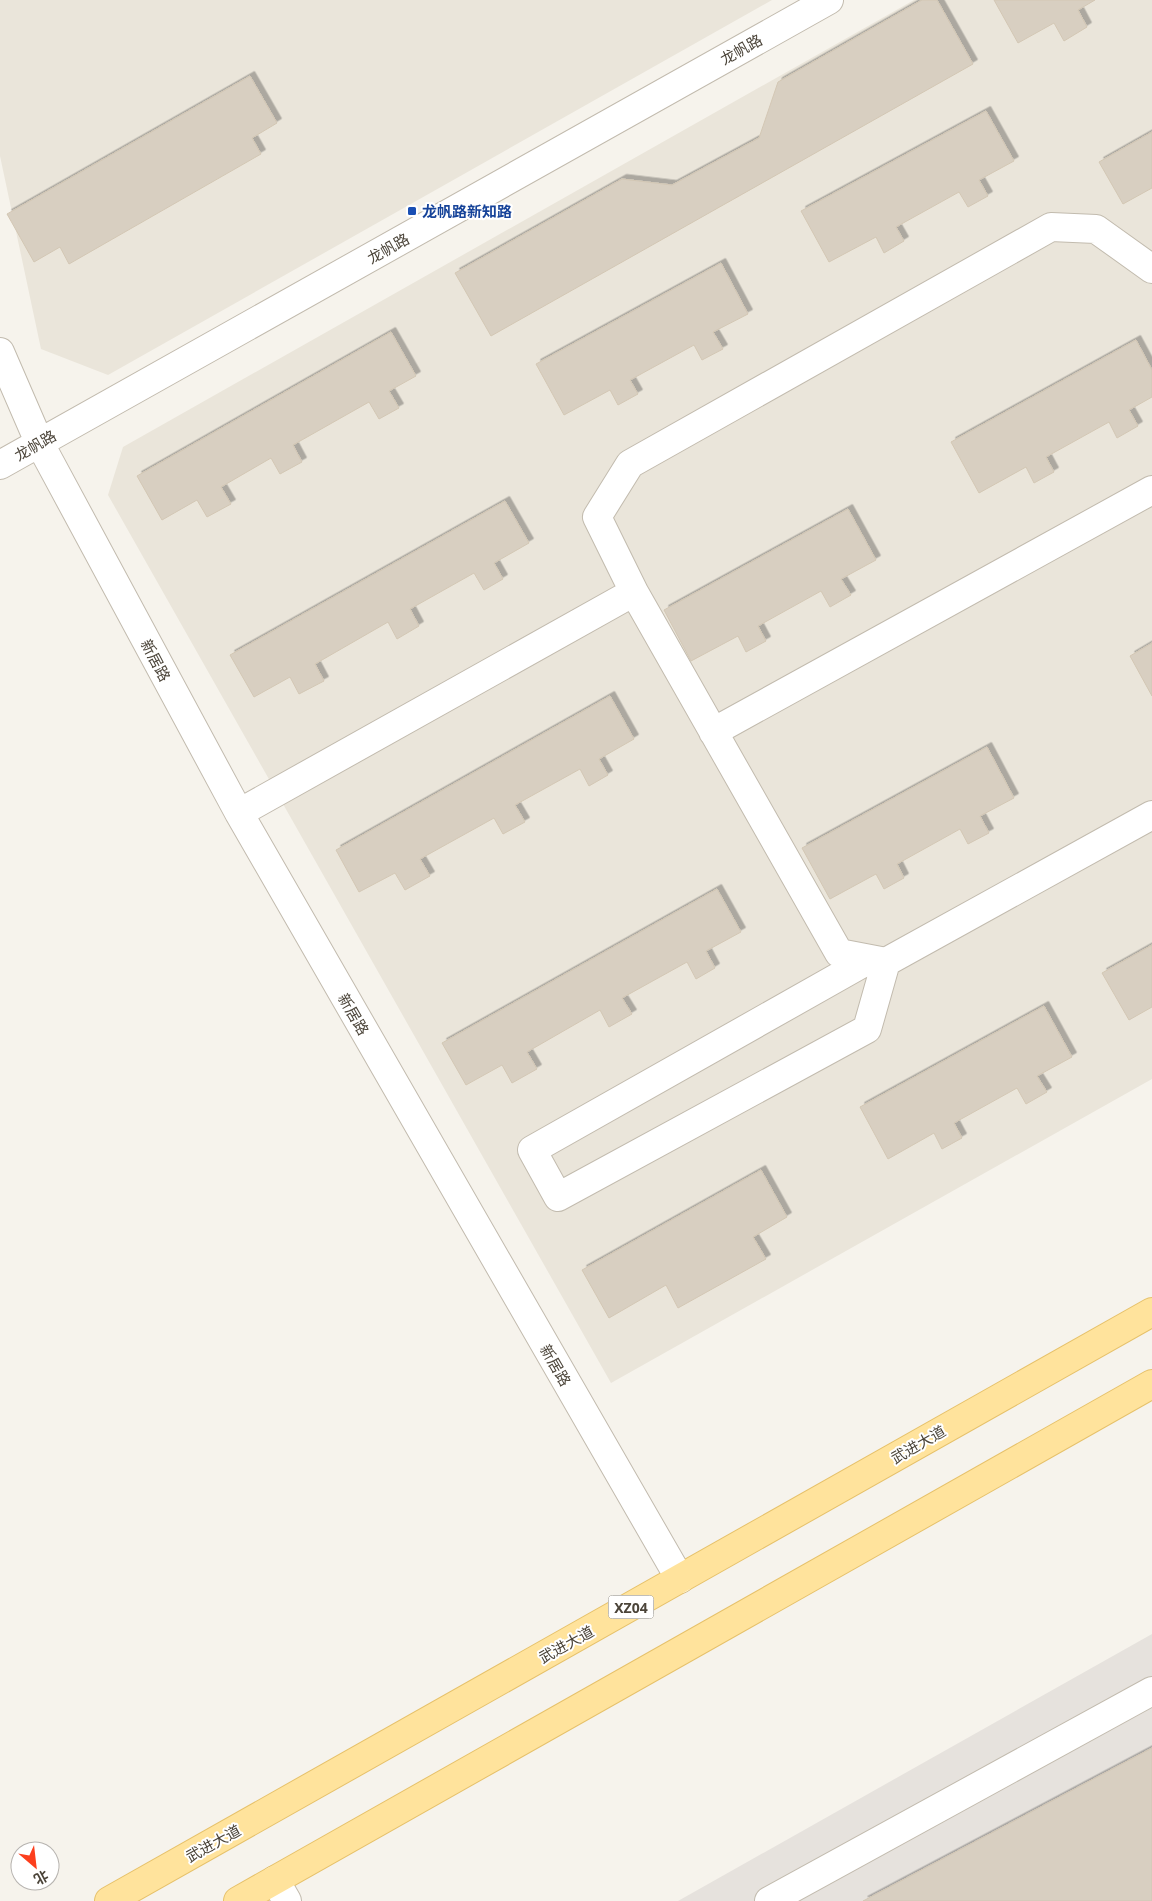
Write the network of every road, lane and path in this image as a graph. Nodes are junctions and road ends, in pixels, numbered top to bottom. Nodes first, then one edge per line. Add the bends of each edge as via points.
1 (829, 0) edge
2 (1152, 269) edge
3 (0, 352) edge
4 (39, 442) junction
5 (0, 466) edge
6 (1152, 490) edge
7 (634, 592) junction
8 (713, 732) junction
9 (239, 813) junction
10 (1152, 815) edge
11 (878, 961) junction
12 (1152, 1312) edge
13 (1152, 1384) edge
14 (680, 1579) junction
15 (1152, 1691) edge
16 (281, 1890) edge
17 (110, 1901) edge
18 (238, 1901) edge
19 (769, 1901) edge

1 - 4 street, 龙帆路
2 - 7 street via 1096,229 1051,227 630,464 597,518
3 - 4 street, 新居路
4 - 5 street, 龙帆路
4 - 9 street, 新居路
6 - 8 street
7 - 8 street
7 - 9 street
8 - 11 street via 839,954
9 - 14 street, 新居路
10 - 11 street
11 - 11 street via 867,1030 558,1197 532,1150
12 - 14 main road, 武进大道 / XZ04
13 - 16 main road
14 - 17 main road, 武进大道 / XZ04
15 - 19 street
16 - 18 main road

